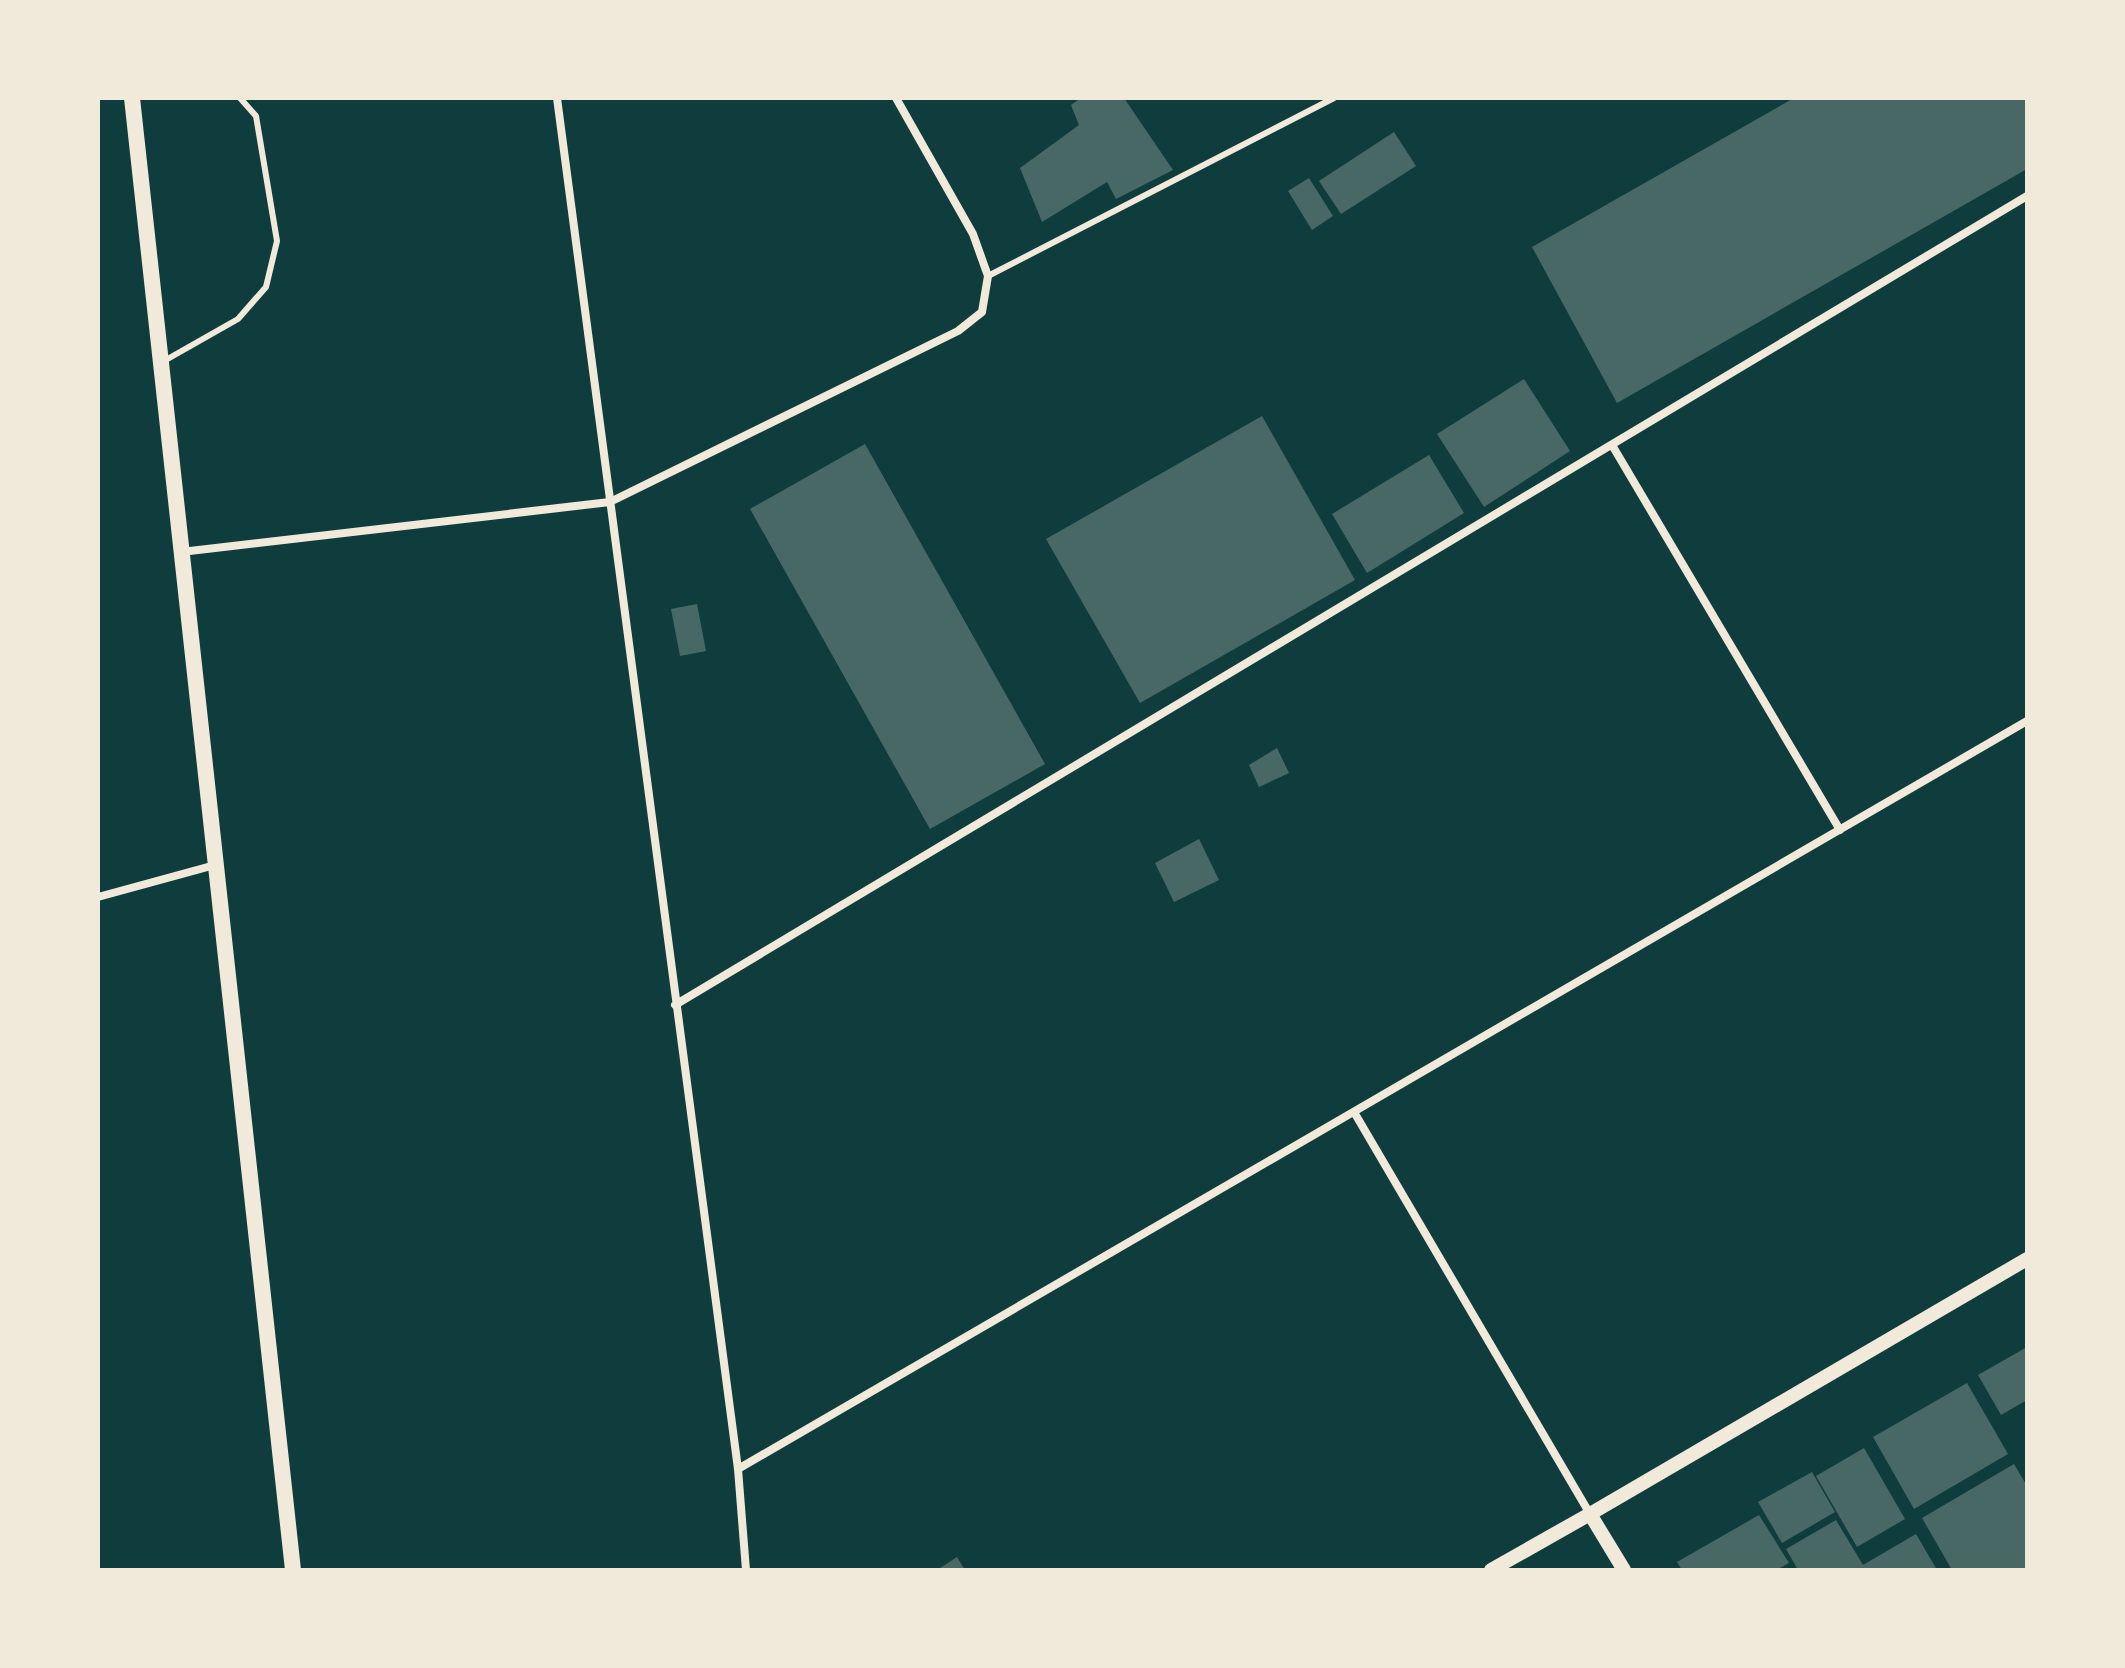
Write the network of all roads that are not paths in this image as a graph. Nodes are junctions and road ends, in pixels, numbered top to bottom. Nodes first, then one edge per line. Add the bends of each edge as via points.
1 (132, 98) edge
2 (240, 98) edge
3 (557, 98) edge
4 (896, 98) edge
5 (1334, 98) edge
6 (2027, 196) edge
7 (988, 276) junction
8 (161, 363) junction
9 (1612, 445) junction
10 (610, 502) junction
11 (181, 552) junction
12 (2027, 721) edge
13 (1840, 830) junction
14 (215, 865) junction
15 (98, 897) edge
16 (675, 1005) junction
17 (1354, 1112) junction
18 (2027, 1259) edge
19 (738, 1469) junction
20 (1590, 1514) junction
21 (293, 1570) edge
22 (746, 1570) edge
23 (1491, 1570) edge
24 (1624, 1570) edge

1 - 8 main road
2 - 8 lane via 256,116 277,241 266,287 238,319
3 - 10 street
4 - 7 street via 973,234
5 - 7 lane
6 - 9 street
7 - 10 street via 982,312 958,331
8 - 11 main road
9 - 13 street
9 - 16 street
10 - 11 street
10 - 16 street
11 - 14 main road
12 - 13 street
13 - 17 street
14 - 15 street
14 - 21 main road
16 - 19 street
17 - 19 street
17 - 20 street
18 - 20 street
19 - 22 street
20 - 23 street
20 - 24 street

